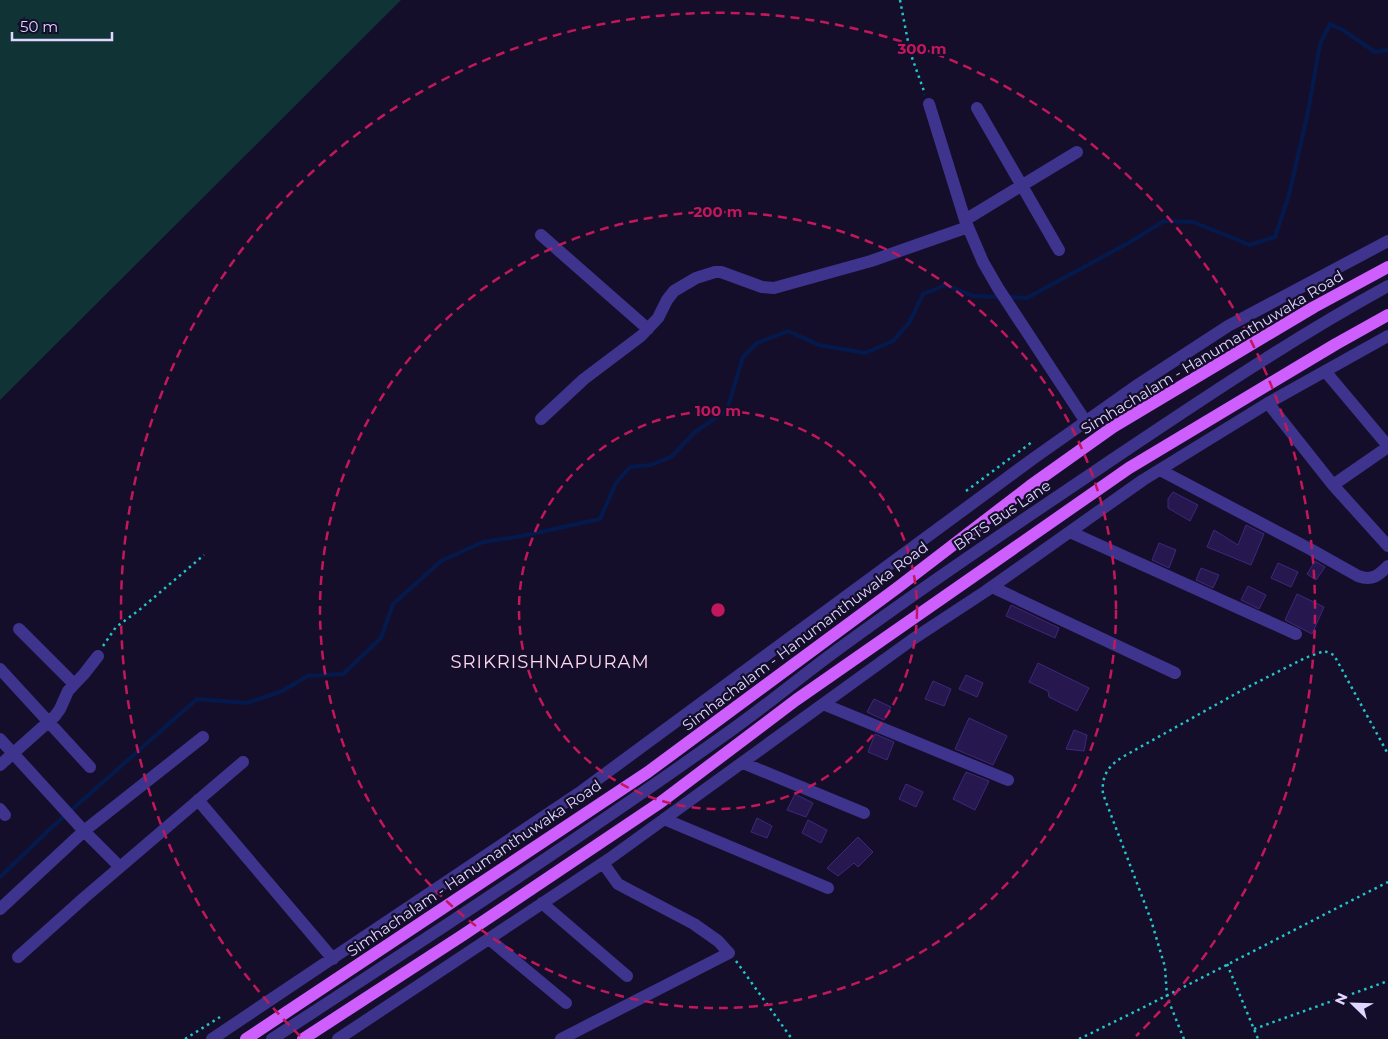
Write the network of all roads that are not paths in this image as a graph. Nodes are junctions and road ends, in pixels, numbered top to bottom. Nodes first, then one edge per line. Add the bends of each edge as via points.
1 (929, 104) road end
2 (976, 108) dead end
3 (1077, 152) dead end
4 (1021, 186) junction
5 (966, 224) junction
6 (541, 235) dead end
7 (1388, 241) edge
8 (1059, 250) dead end
9 (1388, 267) edge
10 (1388, 286) edge
11 (1388, 316) edge
12 (648, 329) junction
13 (1388, 336) edge
14 (1325, 371) junction
15 (1268, 403) junction
16 (541, 419) dead end
17 (1086, 422) junction
18 (1388, 447) edge
19 (1160, 470) junction
20 (1333, 485) junction
21 (1070, 532) junction
22 (1388, 546) edge
23 (1388, 566) edge
24 (992, 587) junction
25 (19, 629) dead end
26 (1296, 634) dead end
27 (98, 656) road end
28 (0, 669) edge
29 (1175, 674) dead end
30 (74, 684) junction
31 (823, 704) junction
32 (49, 722) junction
33 (203, 737) dead end
34 (0, 739) edge
35 (14, 753) junction
36 (243, 762) dead end
37 (743, 763) junction
38 (0, 765) edge
39 (90, 767) dead end
40 (1008, 780) dead end
41 (198, 800) junction
42 (864, 813) dead end
43 (664, 819) junction
44 (84, 831) junction
45 (602, 863) junction
46 (120, 867) junction
47 (828, 888) dead end
48 (542, 903) junction
49 (0, 909) edge
50 (489, 939) junction
51 (18, 957) dead end
52 (333, 959) junction
53 (627, 976) dead end
54 (566, 1004) dead end
55 (212, 1039) edge
56 (246, 1039) edge
57 (272, 1039) edge
58 (303, 1039) edge
59 (338, 1039) edge
60 (561, 1039) edge

1 - 5 street
2 - 4 street
3 - 4 street
4 - 5 street
4 - 8 street
5 - 12 street via 871,261 774,288 762,287 721,272 707,274 674,291
5 - 17 street via 998,288
6 - 12 street
7 - 17 street via 1228,326
9 - 56 main road, Simhachalam - Hanumanthuwaka Road via 1314,307 1113,427 648,772
10 - 57 street, BRTS Bus Lane via 1335,315 1221,387 1058,496 829,656 638,797
11 - 58 main road via 1128,468 796,700 661,802
12 - 16 street
13 - 14 street
14 - 15 street
14 - 18 street
15 - 19 street
15 - 20 street
17 - 52 street via 579,793
18 - 20 street
19 - 21 street
19 - 23 street via 1358,576 1374,578
20 - 22 street
21 - 24 street
21 - 26 street
24 - 29 street
24 - 31 street
25 - 30 street
27 - 30 street
28 - 32 street
30 - 32 street
31 - 37 street
31 - 40 street
32 - 35 street
32 - 39 street
33 - 44 street
34 - 35 street
35 - 38 street
35 - 44 street
36 - 41 street
37 - 42 street
37 - 43 street
41 - 46 street
41 - 52 street
43 - 45 street
43 - 47 street
44 - 46 street
44 - 49 street
45 - 48 street
45 - 60 street via 618,884 694,924 729,952
46 - 51 street
48 - 50 street
48 - 53 street
50 - 54 street
50 - 59 street
52 - 55 street

